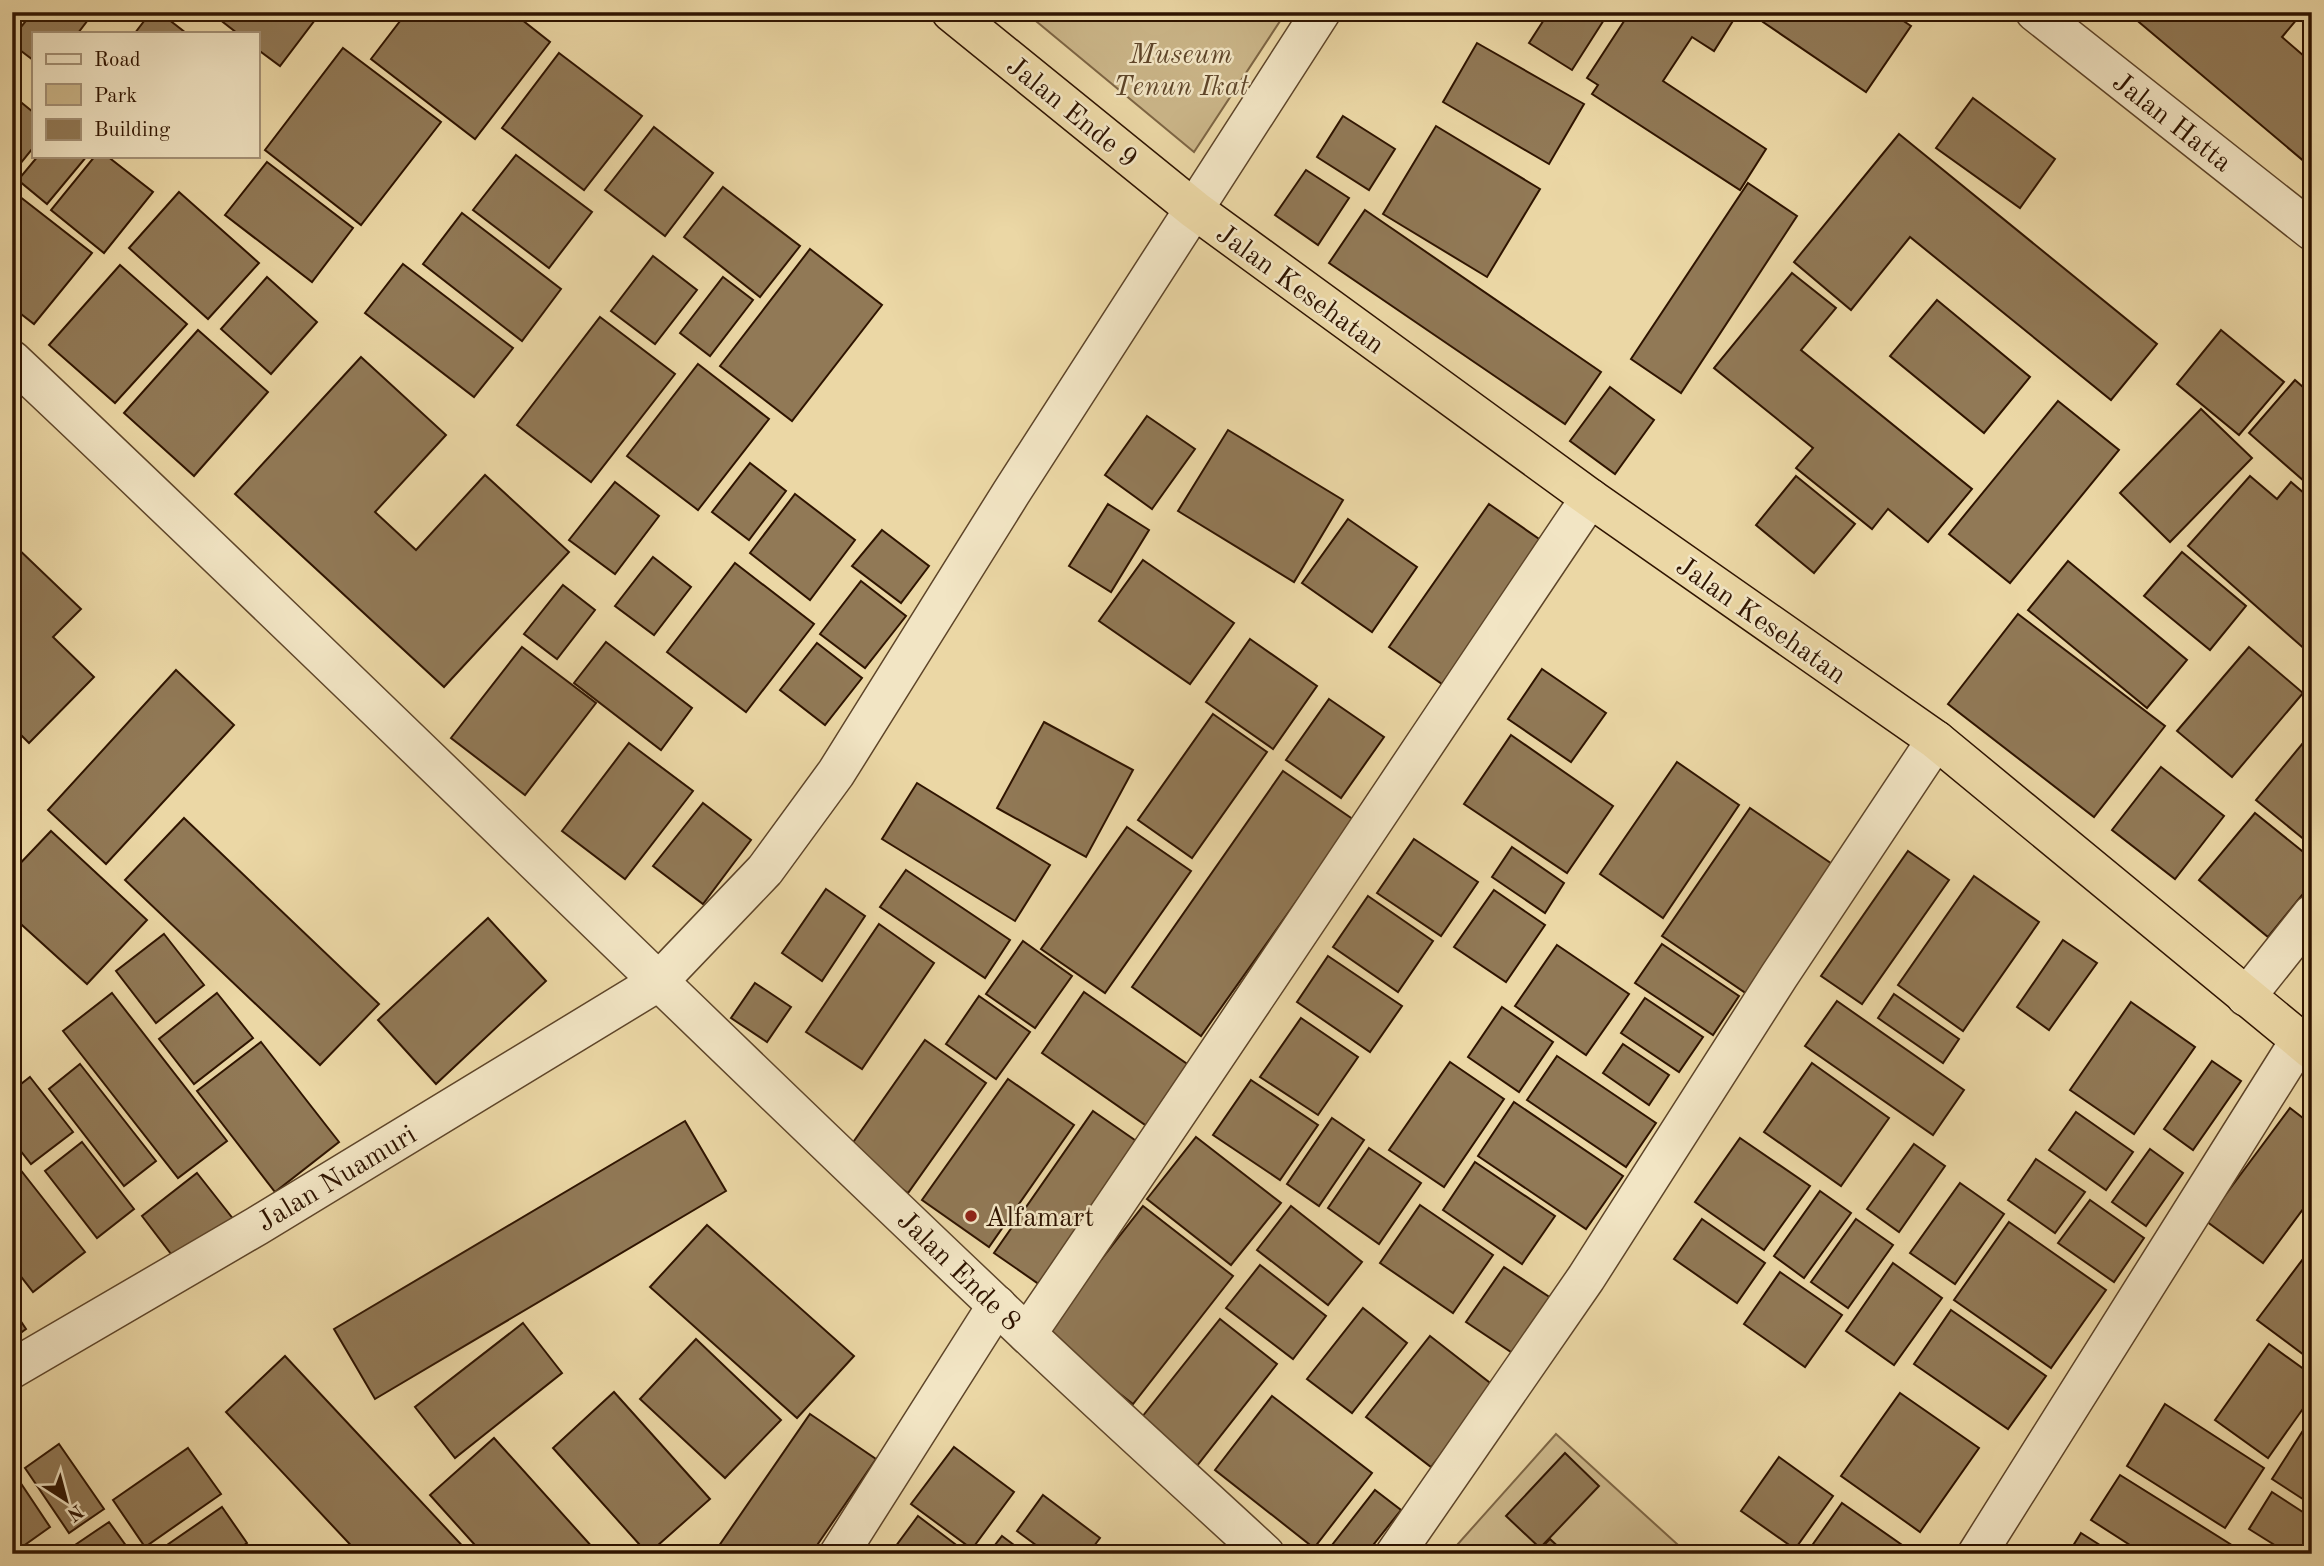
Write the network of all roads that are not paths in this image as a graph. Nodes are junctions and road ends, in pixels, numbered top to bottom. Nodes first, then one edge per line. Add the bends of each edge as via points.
1 (951, 12) edge
2 (1321, 12) edge
3 (2035, 12) edge
4 (1195, 210) junction
5 (2312, 231) edge
6 (12, 360) edge
7 (1590, 498) junction
8 (1936, 740) junction
9 (2312, 914) edge
10 (658, 982) junction
11 (2246, 997) junction
12 (2306, 1045) edge
13 (998, 1305) junction
14 (1027, 1334) junction
15 (12, 1369) edge
16 (839, 1554) edge
17 (1265, 1554) edge
18 (1395, 1554) edge
19 (1977, 1554) edge

1 - 4 highway, Jalan Ende 9
2 - 4 street, Jalan Nuamuri
3 - 5 street, Jalan Hatta
4 - 7 highway, Jalan Kesehatan
4 - 10 street, Jalan Nuamuri via 836,773 765,870
6 - 10 street, Jalan Ende 8 via 248,582
7 - 8 highway, Jalan Kesehatan
7 - 14 street
8 - 11 highway, Jalan Kesehatan
8 - 18 street via 1586,1278
9 - 11 street
10 - 13 street, Jalan Ende 8
10 - 15 street, Jalan Nuamuri
11 - 12 highway, Jalan Kesehatan
12 - 19 street
13 - 14 street, Jalan Ende 8
13 - 16 street
14 - 17 street, Jalan Ende 8

